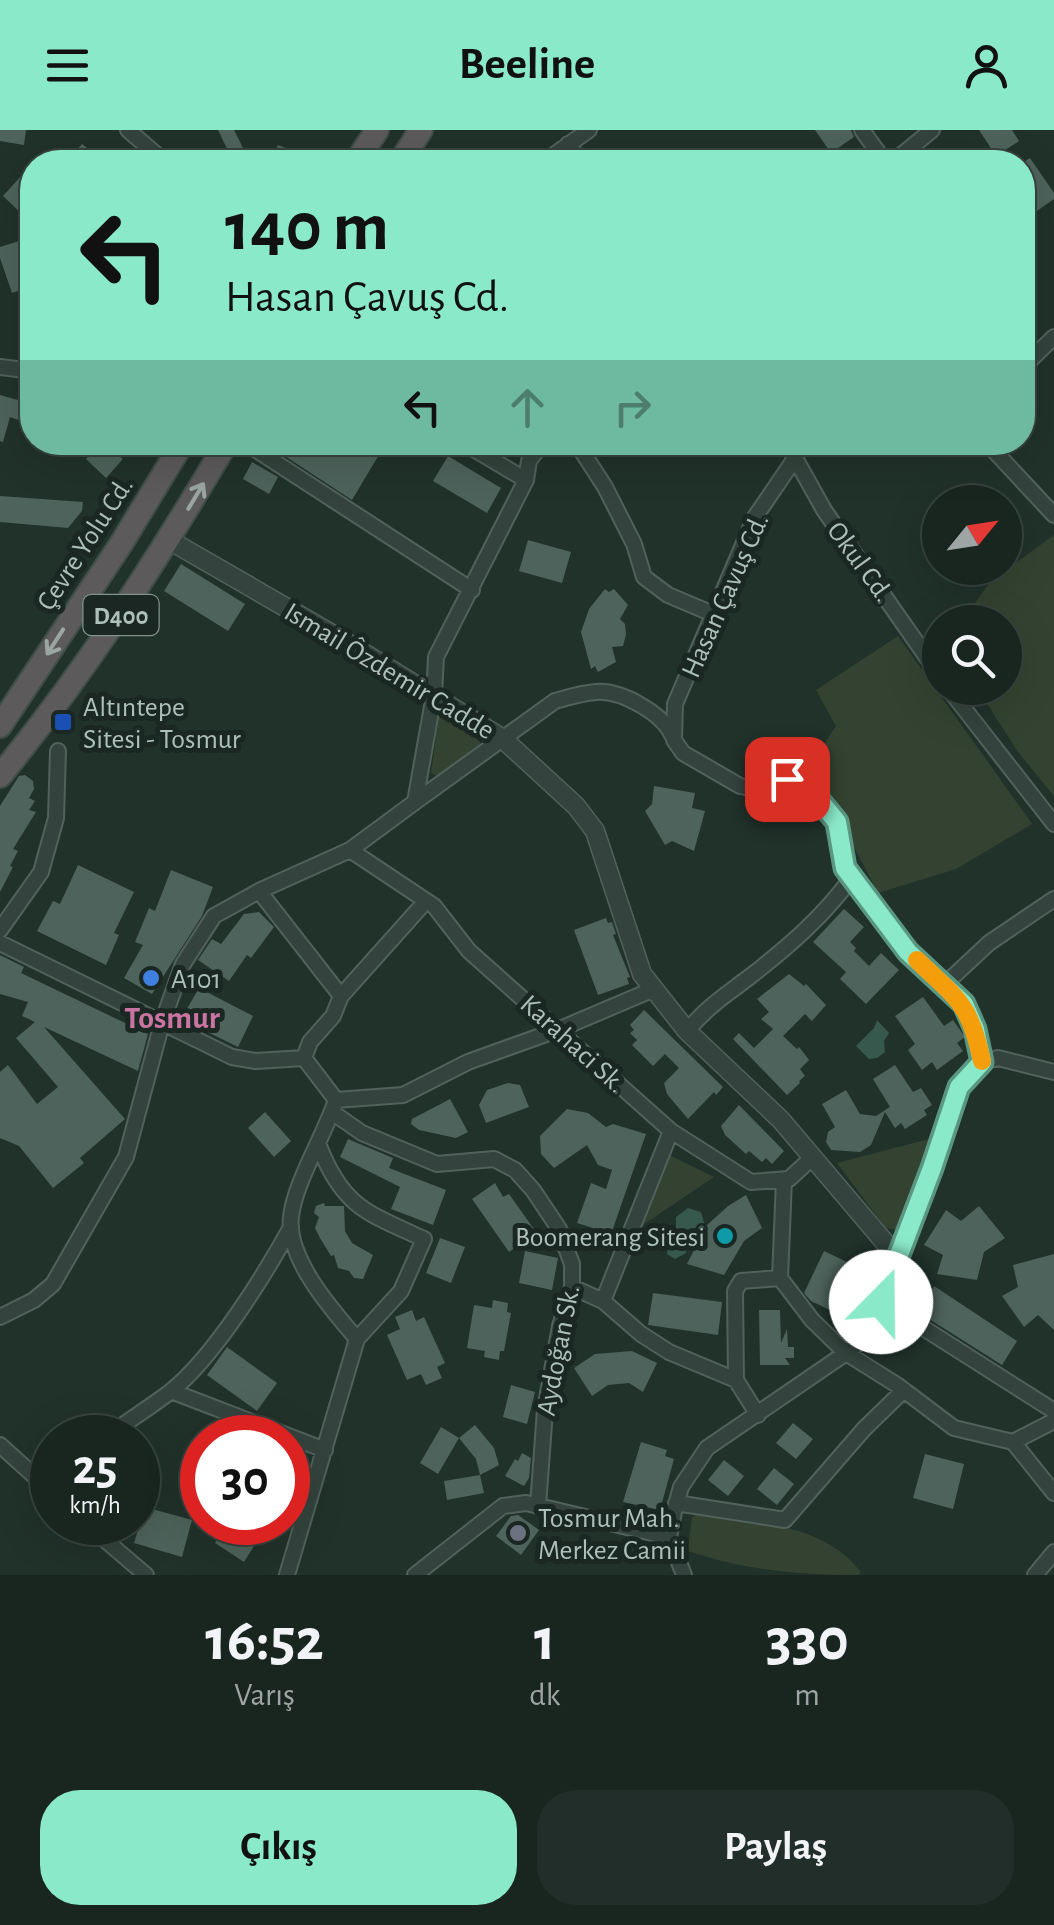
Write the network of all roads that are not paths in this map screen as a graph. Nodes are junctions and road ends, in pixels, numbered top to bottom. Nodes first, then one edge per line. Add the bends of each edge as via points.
1 (128, 130) edge
2 (589, 130) edge
3 (932, 130) edge
4 (568, 144) junction
5 (151, 150) edge
6 (560, 150) edge
7 (572, 150) edge
8 (908, 150) edge
9 (1054, 337) edge
10 (1035, 353) edge
11 (175, 455) edge
12 (219, 455) edge
13 (264, 455) edge
14 (484, 455) edge
15 (534, 455) edge
16 (585, 455) edge
17 (998, 455) edge
18 (796, 457) joint
19 (526, 480) junction
20 (1054, 515) edge
21 (169, 540) junction
22 (472, 590) junction
23 (712, 614) junction
24 (922, 650) edge
25 (434, 695) junction
26 (961, 705) edge
27 (0, 726) edge
28 (503, 738) junction
29 (674, 740) junction
30 (58, 750) dead end
31 (0, 776) edge
32 (415, 802) junction
33 (1054, 824) edge
34 (350, 850) junction
35 (852, 878) junction
36 (258, 891) junction
37 (1054, 899) edge
38 (426, 901) junction
39 (0, 930) edge
40 (0, 942) edge
41 (944, 986) junction
42 (654, 989) junction
43 (341, 996) junction
44 (162, 1023) junction
45 (560, 1029) junction
46 (688, 1031) junction
47 (304, 1058) junction
48 (982, 1062) junction
49 (1054, 1072) edge
50 (334, 1106) junction
51 (670, 1131) junction
52 (319, 1146) junction
53 (813, 1157) junction
54 (784, 1180) junction
55 (292, 1226) junction
56 (898, 1258) junction
57 (780, 1278) junction
58 (572, 1287) junction
59 (603, 1301) junction
60 (881, 1302) junction
61 (0, 1317) edge
62 (357, 1339) junction
63 (846, 1353) junction
64 (736, 1380) junction
65 (904, 1390) junction
66 (170, 1391) junction
67 (1054, 1410) edge
68 (137, 1415) edge
69 (758, 1415) junction
70 (1054, 1421) edge
71 (1013, 1442) junction
72 (0, 1445) edge
73 (325, 1450) junction
74 (30, 1468) edge
75 (1054, 1493) edge
76 (676, 1503) junction
77 (538, 1506) junction
78 (670, 1538) junction
79 (111, 1545) edge
80 (1054, 1552) edge
81 (146, 1575) edge
82 (286, 1575) edge
83 (415, 1575) edge
84 (684, 1575) edge
85 (1035, 1575) edge

1 - 5 street
2 - 4 street
3 - 8 street
4 - 6 street
4 - 7 street
9 - 10 street
11 -> 27 highway, Çevre Yolu Cd. / D400
21 -> 12 highway, D400
13 - 22 street
14 - 19 street
15 - 19 street
16 - 23 street via 634,544 644,577
17 - 20 street
18 - 23 street, Hasan Çavuş Cd. via 755,517
18 - 24 street, Okul Cd. via 824,510
19 - 22 street
21 - 25 street, Ismail Ôzdemir Cadde
21 - 31 highway, D400
22 - 25 street via 436,657
23 - 29 street, Hasan Çavuş Cd. via 675,704
25 - 28 street, Ismail Ôzdemir Cadde
25 - 32 street
26 - 33 street
28 - 29 street via 555,701 600,691 666,722
28 - 32 street
28 - 42 street, Ismail Ôzdemir Cadde via 595,831 642,974
29 - 35 street via 683,753 740,786 751,788 770,777 814,794 837,822
30 - 39 street via 56,818 41,872
32 - 34 street
34 - 36 street
34 - 38 street, Karahaci Sk.
35 - 41 street via 908,952
35 - 46 street via 817,920 709,1005
36 - 43 street
36 - 44 street via 214,916 183,964
37 - 41 street via 989,943
38 - 43 street
38 - 45 street, Karahaci Sk. via 469,950
40 - 44 street
41 - 48 street via 964,1004
42 - 45 street
42 - 46 street, Ismail Ôzdemir Cadde
43 - 47 street
44 - 47 street via 232,1057
44 - 61 street via 126,1157 53,1284
45 - 50 street via 403,1094
45 - 51 street, Karahaci Sk.
46 - 53 street, Ismail Ôzdemir Cadde
47 - 50 street
48 - 49 street via 998,1058
48 - 56 street via 959,1087
50 - 52 street
50 - 58 street, Aydoğan Sk. via 362,1133 437,1164 494,1159 515,1170 559,1229 572,1264
51 - 54 street, Karahaci Sk. via 752,1182
51 - 59 street
52 - 55 street
52 - 62 street via 332,1179 363,1212 424,1238 401,1290
53 - 54 street
53 - 56 street, Ismail Ôzdemir Cadde
54 - 57 street
55 - 62 street via 308,1274
55 - 66 street via 264,1275
56 - 60 street
57 - 63 street
57 - 64 street via 741,1281 735,1291
58 - 59 street
58 - 77 street, Aydoğan Sk. via 544,1410
59 - 64 street via 668,1352
60 - 63 street via 867,1336
60 - 67 street
62 - 73 street
63 - 65 street
63 - 69 street
64 - 69 street
65 - 71 street via 954,1428
65 - 76 street via 786,1520
66 - 68 street
66 - 73 street
69 - 76 street via 707,1448
70 - 71 street
71 - 75 street
72 - 74 street
73 - 82 street
76 - 78 street
77 - 78 street
77 - 83 street via 503,1506
78 - 84 street
79 - 81 street
80 - 85 street

